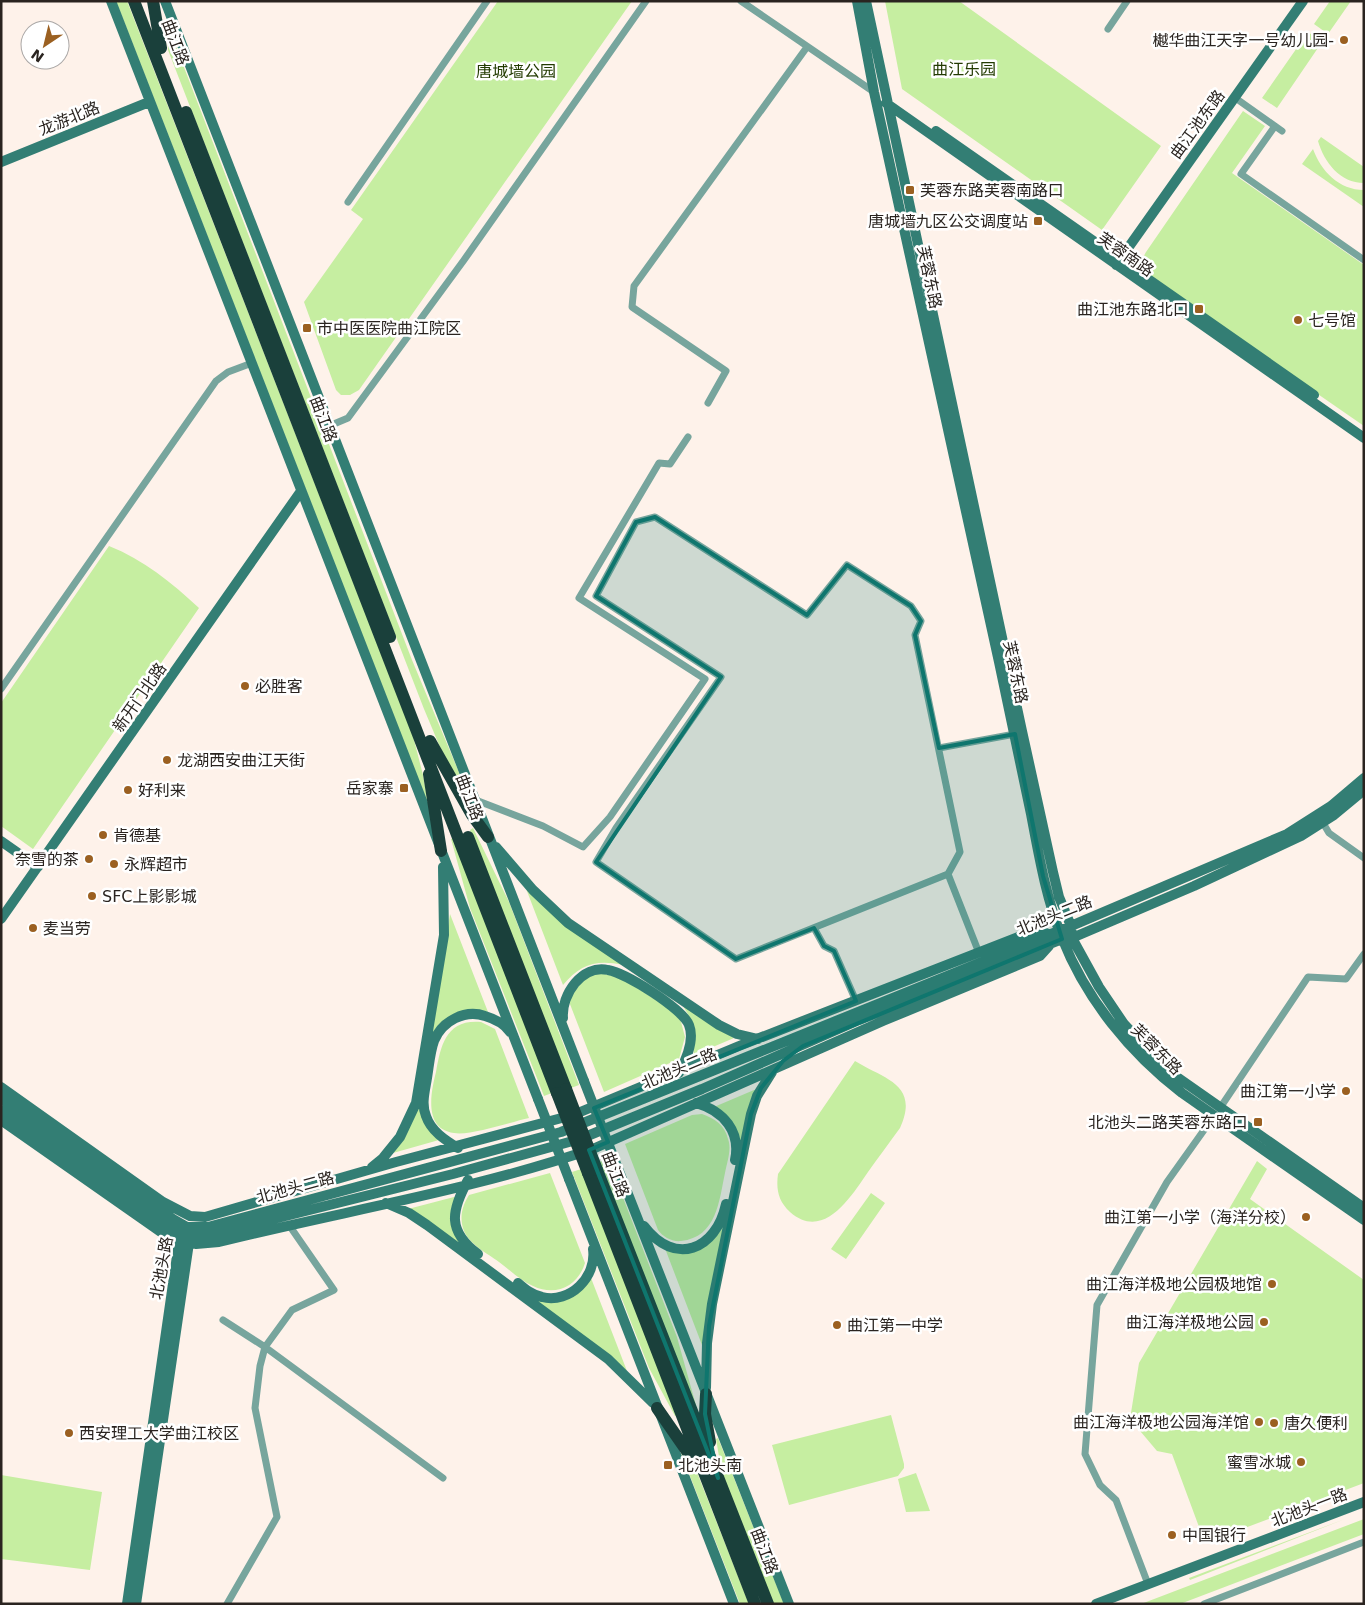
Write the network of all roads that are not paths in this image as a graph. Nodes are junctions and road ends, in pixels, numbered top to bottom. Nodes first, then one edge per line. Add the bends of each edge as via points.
1 (110, 1) edge
2 (134, 1) edge
3 (143, 1) edge
4 (153, 1) edge
5 (165, 1) edge
6 (487, 1) edge
7 (646, 1) edge
8 (741, 1) edge
9 (857, 1) edge
10 (866, 1) edge
11 (1127, 1) edge
12 (1303, 1) edge
13 (1108, 29) dead end
14 (807, 47) junction
15 (161, 48) junction
16 (874, 92) junction
17 (1234, 97) junction
18 (886, 100) junction
19 (148, 102) junction
20 (1275, 126) junction
21 (1282, 131) dead end
22 (1, 162) edge
23 (348, 202) dead end
24 (1364, 260) edge
25 (1118, 262) junction
26 (252, 363) junction
27 (708, 402) dead end
28 (329, 426) junction
29 (1364, 430) edge
30 (688, 437) dead end
31 (1364, 438) edge
32 (302, 491) junction
33 (1, 689) edge
34 (1014, 734) junction
35 (428, 745) junction
36 (939, 748) junction
37 (1364, 778) edge
38 (1364, 790) edge
39 (473, 799) junction
40 (1323, 823) junction
41 (488, 838) junction
42 (1, 842) edge
43 (441, 851) junction
44 (1364, 858) edge
45 (38, 867) junction
46 (948, 874) junction
47 (1, 919) edge
48 (1071, 926) junction
49 (814, 928) junction
50 (1059, 937) junction
51 (979, 953) junction
52 (1364, 954) edge
53 (856, 1001) junction
54 (565, 1032) junction
55 (513, 1036) junction
56 (788, 1038) junction
57 (758, 1039) junction
58 (803, 1046) junction
59 (680, 1071) junction
60 (773, 1071) junction
61 (1, 1087) edge
62 (662, 1092) junction
63 (1, 1098) edge
64 (670, 1102) junction
65 (698, 1104) junction
66 (1, 1110) edge
67 (1217, 1112) junction
68 (1, 1120) edge
69 (456, 1147) junction
70 (483, 1153) junction
71 (485, 1166) junction
72 (369, 1170) junction
73 (466, 1184) junction
74 (344, 1189) junction
75 (353, 1199) junction
76 (387, 1204) junction
77 (1364, 1208) edge
78 (637, 1216) junction
79 (1364, 1220) edge
80 (289, 1225) junction
81 (186, 1233) junction
82 (590, 1233) junction
83 (223, 1320) dead end
84 (265, 1347) junction
85 (706, 1394) junction
86 (657, 1408) junction
87 (443, 1478) dead end
88 (713, 1480) junction
89 (1364, 1502) edge
90 (1364, 1542) edge
91 (1148, 1584) junction
92 (1099, 1603) edge
93 (127, 1604) edge
94 (136, 1604) edge
95 (227, 1604) edge
96 (734, 1604) edge
97 (755, 1604) edge
98 (768, 1604) edge
99 (789, 1604) edge
100 (1204, 1604) edge

1 - 19 main road
2 - 35 highway, 曲江路
3 - 15 highway, 曲江路
4 - 15 highway
5 - 28 main road, 曲江路
6 - 23 street
7 - 28 street via 348,418
8 - 14 street, 芙蓉南路
9 - 16 main road, 芙蓉东路
10 - 18 main road, 芙蓉东路
11 - 13 street
12 - 17 main road, 曲江池东路
14 - 16 street, 芙蓉南路
14 - 27 street via 634,286 632,307 726,370
15 - 35 highway, 曲江路
16 - 18 main road, 芙蓉南路
16 - 34 main road, 芙蓉东路
17 - 20 street
17 - 25 main road, 曲江池东路
18 - 25 main road, 芙蓉南路
18 - 48 main road, 芙蓉东路 via 1053,872
19 - 22 main road, 龙游北路
19 - 26 main road
20 - 21 street
20 - 24 street via 1241,174
25 - 29 main road, 芙蓉南路
25 - 31 main road, 芙蓉南路
26 - 32 main road
26 - 33 street via 228,372 216,381
28 - 39 main road, 曲江路
30 - 39 street via 670,464 659,463 580,598 705,679 610,817 584,847 543,826
32 - 43 main road
32 - 45 main road, 新开门北路
34 - 36 street
34 - 50 main road, 芙蓉东路
35 - 41 highway
35 - 43 highway
35 - 88 highway, 曲江路, bridge
36 - 46 street via 960,852
36 - 49 street via 915,635 921,621 911,606 847,566 807,615 655,517 636,522 596,596 721,677 596,862 736,959
37 - 48 main road, 北池头二路 via 1331,806 1286,834
38 - 40 main road, 北池头二路
39 - 41 main road, 曲江路
40 - 44 street via 1328,833
40 - 50 main road, 北池头二路 via 1194,886
41 - 54 main road, 曲江路
41 - 57 main road via 533,890 568,923 719,1025
42 - 45 main road
43 - 55 main road
43 - 72 main road via 445,884 444,935 416,1103 400,1137
45 - 47 main road, 新开门北路
46 - 49 street
46 - 51 street
48 - 50 main road, 芙蓉东路
49 - 53 street via 824,946 834,951
50 - 51 main road via 1031,932
50 - 56 main road, 北池头二路
50 - 58 main road, 北池头二路
50 - 60 main road via 1040,956 882,1021
50 - 67 main road, 芙蓉东路 via 1124,1024 1167,1070
51 - 53 main road
52 - 67 street via 1346,979 1308,977
53 - 57 main road
54 - 59 main road via 563,1006 573,986 594,970 616,972 685,1018 691,1039
54 - 78 main road, 曲江路, bridge
55 - 69 main road via 498,1021 480,1014 469,1014 452,1020 436,1037 424,1111 436,1133
55 - 82 main road, bridge
56 - 57 main road
56 - 62 main road, 北池头二路
57 - 59 main road
58 - 60 main road
58 - 64 main road, 北池头二路
59 - 62 main road
59 - 69 main road via 580,1113
60 - 65 main road
60 - 85 main road via 761,1088 751,1114 712,1304
61 - 81 main road via 163,1202
62 - 70 main road, 北池头二路 via 561,1132
63 - 81 main road via 173,1219
64 - 65 main road
64 - 71 main road, 北池头二路 via 580,1139
65 - 73 main road via 567,1158
65 - 78 main road via 726,1120 737,1144 719,1225 704,1242 682,1250 659,1242
66 - 81 main road
67 - 77 main road, 芙蓉东路
67 - 79 main road, 芙蓉东路
67 - 91 street via 1167,1182 1097,1305 1085,1454 1100,1485 1116,1500
68 - 81 main road via 156,1229
69 - 70 main road
69 - 72 main road
70 - 74 main road, 北池头二路
71 - 73 main road via 476,1171
71 - 75 main road, 北池头二路
72 - 74 main road
72 - 81 main road via 210,1215
73 - 76 main road
73 - 82 main road via 454,1213 460,1236 469,1247 540,1297 566,1295 583,1283 594,1256
74 - 81 main road, 北池头二路
75 - 76 main road
75 - 81 main road, 北池头二路 via 210,1235
76 - 80 main road
76 - 86 main road via 427,1225 590,1345 628,1377
78 - 85 main road, 曲江路
80 - 81 main road via 219,1242
80 - 84 street via 334,1290 292,1310
81 - 93 main road, 北池头路
81 - 94 main road, 北池头路
82 - 86 main road
83 - 84 street
84 - 87 street
84 - 95 street via 255,1408 277,1517
85 - 88 highway via 704,1414
85 - 99 main road, 曲江路
86 - 88 highway
86 - 96 main road
88 - 97 highway, 曲江路
88 - 98 highway, 曲江路
89 - 91 main road, 北池头一路
90 - 100 street
91 - 92 main road, 北池头一路

